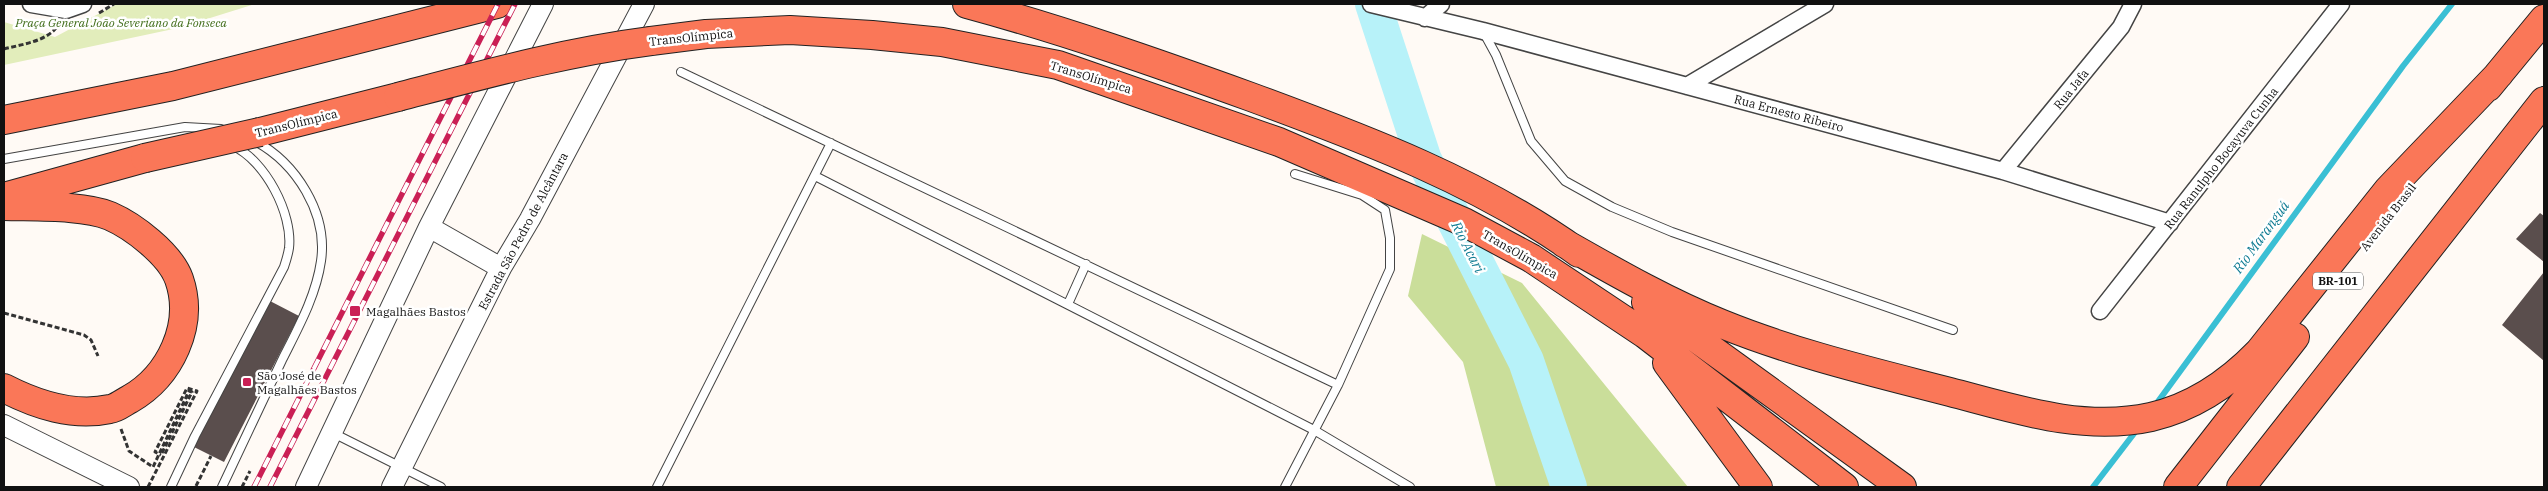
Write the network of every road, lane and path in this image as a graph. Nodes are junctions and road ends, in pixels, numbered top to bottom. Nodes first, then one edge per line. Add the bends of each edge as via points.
1 (31, 4) edge
2 (83, 4) edge
3 (497, 4) edge
4 (542, 4) edge
5 (644, 4) edge
6 (967, 4) edge
7 (1371, 4) edge
8 (1441, 4) edge
9 (1825, 4) edge
10 (2133, 4) edge
11 (2336, 6) edge
12 (66, 10) junction
13 (1424, 18) junction
14 (2544, 19) edge
15 (1483, 31) junction
16 (4, 49) edge
17 (681, 72) dead end
18 (2498, 74) junction
19 (1687, 86) junction
20 (2544, 101) edge
21 (4, 120) edge
22 (185, 126) junction
23 (832, 143) junction
24 (4, 159) edge
25 (2004, 171) junction
26 (1295, 174) dead end
27 (815, 176) junction
28 (4, 197) edge
29 (4, 206) edge
30 (2170, 223) junction
31 (429, 227) junction
32 (1560, 240) junction
33 (1086, 264) junction
34 (501, 268) junction
35 (1068, 304) junction
36 (4, 312) edge
37 (2100, 312) dead end
38 (1953, 330) dead end
39 (1645, 334) junction
40 (98, 356) dead end
41 (1338, 384) junction
42 (4, 388) edge
43 (119, 424) dead end
44 (4, 425) edge
45 (1314, 430) junction
46 (333, 433) junction
47 (211, 456) dead end
48 (402, 468) junction
49 (250, 471) dead end
50 (1898, 485) edge
51 (196, 486) dead end
52 (129, 487) edge
53 (148, 487) edge
54 (171, 487) edge
55 (222, 487) edge
56 (242, 487) edge
57 (306, 487) edge
58 (392, 487) edge
59 (441, 487) edge
60 (657, 487) edge
61 (1285, 487) edge
62 (1410, 487) edge
63 (1758, 487) edge
64 (1844, 487) edge
65 (2178, 487) edge
66 (2242, 487) edge

1 - 12 street
2 - 12 street
3 - 21 highway via 173,86
4 - 31 street
5 - 34 street, Estrada São Pedro de Alcântara
6 - 32 highway via 1045,25 1144,58 1356,135 1456,180
7 - 13 street, Rua Ernesto Ribeiro
8 - 13 street
9 - 19 street
10 - 25 street, Rua Jafa via 2121,27
11 - 30 street, Rua Ranulpho Bocayuva Cunha
12 - 16 path via 57,27 45,37
13 - 15 street, Rua Ernesto Ribeiro
14 - 18 highway, Avenida Brasil / BR-101
15 - 19 street, Rua Ernesto Ribeiro
15 - 38 lane via 1531,141 1565,182 1612,207 1672,232
17 - 23 lane
18 - 32 highway via 2388,190 2241,371 2211,393 2150,417 2111,422 2063,420 1810,356 1739,330 1633,282
18 - 65 highway, Avenida Brasil / BR-101
19 - 25 street, Rua Ernesto Ribeiro
20 - 66 highway
22 - 24 lane, TransOlímpica
22 - 54 lane, TransOlímpica via 237,147 255,162 282,203 290,247 284,267
22 - 55 lane, TransOlímpica via 220,129 252,139 274,151 295,174 310,198 320,228 321,259 313,294
23 - 27 lane
23 - 33 lane
25 - 30 street, Rua Ernesto Ribeiro
26 - 41 lane via 1362,195 1385,210 1390,238 1390,269
27 - 35 lane
27 - 60 lane
28 - 39 highway, TransOlímpica, bridge via 145,158 523,65 614,46 706,34 790,30 872,35 942,42 1058,65 1279,142 1464,222 1531,258
29 - 42 highway via 73,209 108,215 139,232 162,254 179,278 184,309 183,328 176,348 157,379 112,409 78,413 29,401
30 - 37 street, Rua Ranulpho Bocayuva Cunha
31 - 34 street
31 - 46 street
32 - 50 highway
33 - 35 lane
33 - 41 lane
34 - 48 street, Estrada São Pedro de Alcântara
35 - 45 lane
36 - 40 path via 84,335 91,340
39 - 63 highway
39 - 64 highway, TransOlímpica
41 - 45 lane
43 - 53 path, bridge via 129,451 153,467 189,391 192,392 161,455 155,452 187,388 197,391
44 - 52 street
45 - 61 lane
45 - 62 lane
46 - 48 lane
46 - 57 street
47 - 51 path
48 - 58 street, Estrada São Pedro de Alcântara
48 - 59 lane
49 - 56 path

